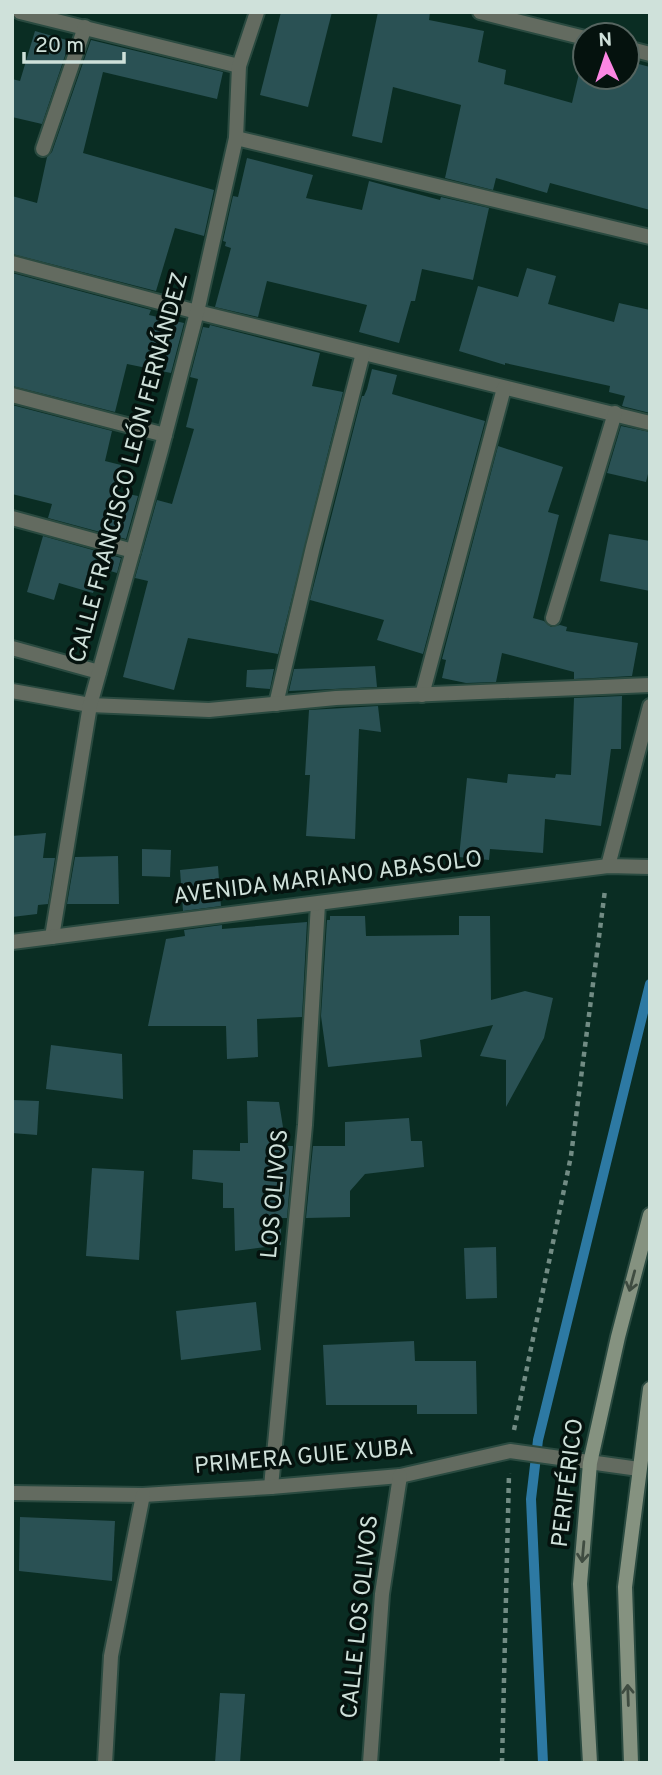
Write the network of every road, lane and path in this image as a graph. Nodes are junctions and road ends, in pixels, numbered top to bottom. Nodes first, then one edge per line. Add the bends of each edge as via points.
1 (20, 12) edge
2 (257, 12) edge
3 (480, 12) edge
4 (85, 27) junction
5 (571, 35) edge
6 (239, 65) junction
7 (236, 138) junction
8 (43, 149) dead end
9 (650, 237) edge
10 (12, 263) edge
11 (197, 312) junction
12 (363, 353) junction
13 (504, 388) junction
14 (12, 395) edge
15 (615, 413) junction
16 (650, 423) edge
17 (165, 435) junction
18 (12, 518) edge
19 (133, 551) junction
20 (552, 618) dead end
21 (12, 648) edge
22 (99, 672) junction
23 (650, 685) edge
24 (12, 691) edge
25 (422, 695) junction
26 (276, 704) junction
27 (90, 705) junction
28 (650, 706) edge
29 (608, 866) junction
30 (650, 867) edge
31 (318, 904) junction
32 (52, 937) junction
33 (12, 942) edge
34 (650, 1215) edge
35 (650, 1389) edge
36 (516, 1451) junction
37 (590, 1463) junction
38 (639, 1469) junction
39 (400, 1476) junction
40 (271, 1487) junction
41 (12, 1493) edge
42 (143, 1494) junction
43 (105, 1763) edge
44 (370, 1763) edge
45 (502, 1763) edge
46 (590, 1763) edge
47 (631, 1763) edge

1 - 4 street
2 - 6 street, CALLE FRANCISCO LEÓN FERNÁNDEZ
3 - 5 street
4 - 6 street
4 - 8 street
6 - 7 street, CALLE FRANCISCO LEÓN FERNÁNDEZ
7 - 9 street
7 - 11 street, CALLE FRANCISCO LEÓN FERNÁNDEZ
10 - 11 street
11 - 12 street
11 - 17 street, CALLE FRANCISCO LEÓN FERNÁNDEZ
12 - 13 street
12 - 26 street
13 - 15 street
13 - 25 street
14 - 17 street
15 - 16 street
15 - 20 street
17 - 19 street, CALLE FRANCISCO LEÓN FERNÁNDEZ
18 - 19 street
19 - 22 street, CALLE FRANCISCO LEÓN FERNÁNDEZ
21 - 22 street
22 - 27 street, CALLE FRANCISCO LEÓN FERNÁNDEZ
23 - 25 street
24 - 27 street
25 - 26 street
26 - 27 street via 209,710
27 - 32 street, CALLE FRANCISCO LEÓN FERNÁNDEZ
28 - 29 street
29 - 30 street, AVENIDA MARIANO ABASOLO
29 - 31 street, AVENIDA MARIANO ABASOLO
29 - 36 path via 571,1156
31 - 32 street, AVENIDA MARIANO ABASOLO
31 - 40 street, LOS OLIVOS via 305,1125
32 - 33 street, AVENIDA MARIANO ABASOLO
34 -> 37 main road, PERIFÉRICO
35 - 38 main road
36 - 37 street, PRIMERA GUIE XUBA
36 - 39 street, PRIMERA GUIE XUBA
36 - 45 path
37 - 38 street, PRIMERA GUIE XUBA
37 -> 46 main road, PERIFÉRICO via 580,1584
47 -> 38 main road via 625,1587
39 - 40 street, PRIMERA GUIE XUBA
39 - 44 street, CALLE LOS OLIVOS via 382,1594
40 - 42 street, PRIMERA GUIE XUBA
41 - 42 street, PRIMERA GUIE XUBA
42 - 43 street via 111,1656

